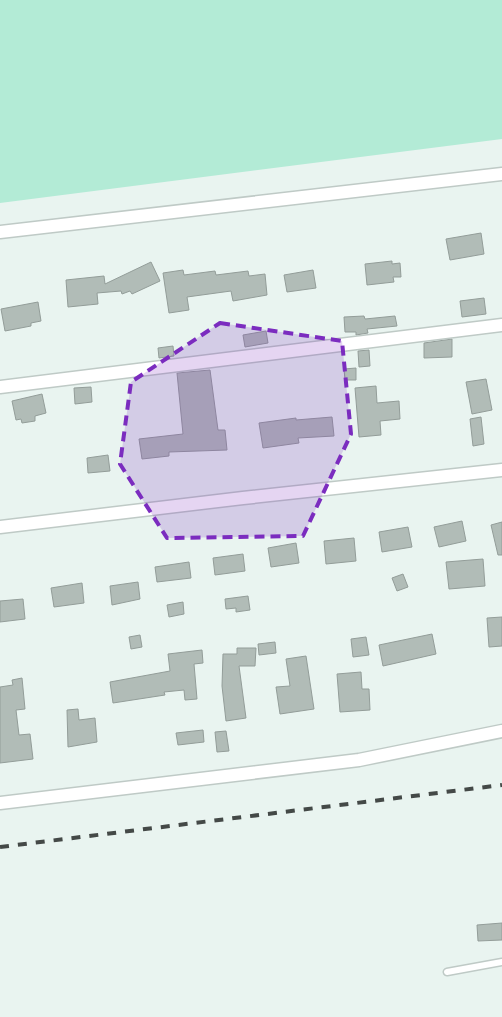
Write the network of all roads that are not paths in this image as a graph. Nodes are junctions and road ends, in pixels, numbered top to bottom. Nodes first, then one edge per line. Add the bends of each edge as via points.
1 (502, 174) edge
2 (0, 232) edge
3 (502, 325) edge
4 (0, 387) edge
5 (502, 470) edge
6 (0, 527) edge
7 (502, 731) edge
8 (0, 803) edge
9 (502, 962) edge
10 (447, 972) dead end

1 - 2 street
3 - 4 street
5 - 6 street
7 - 8 street via 359,760
9 - 10 lane

